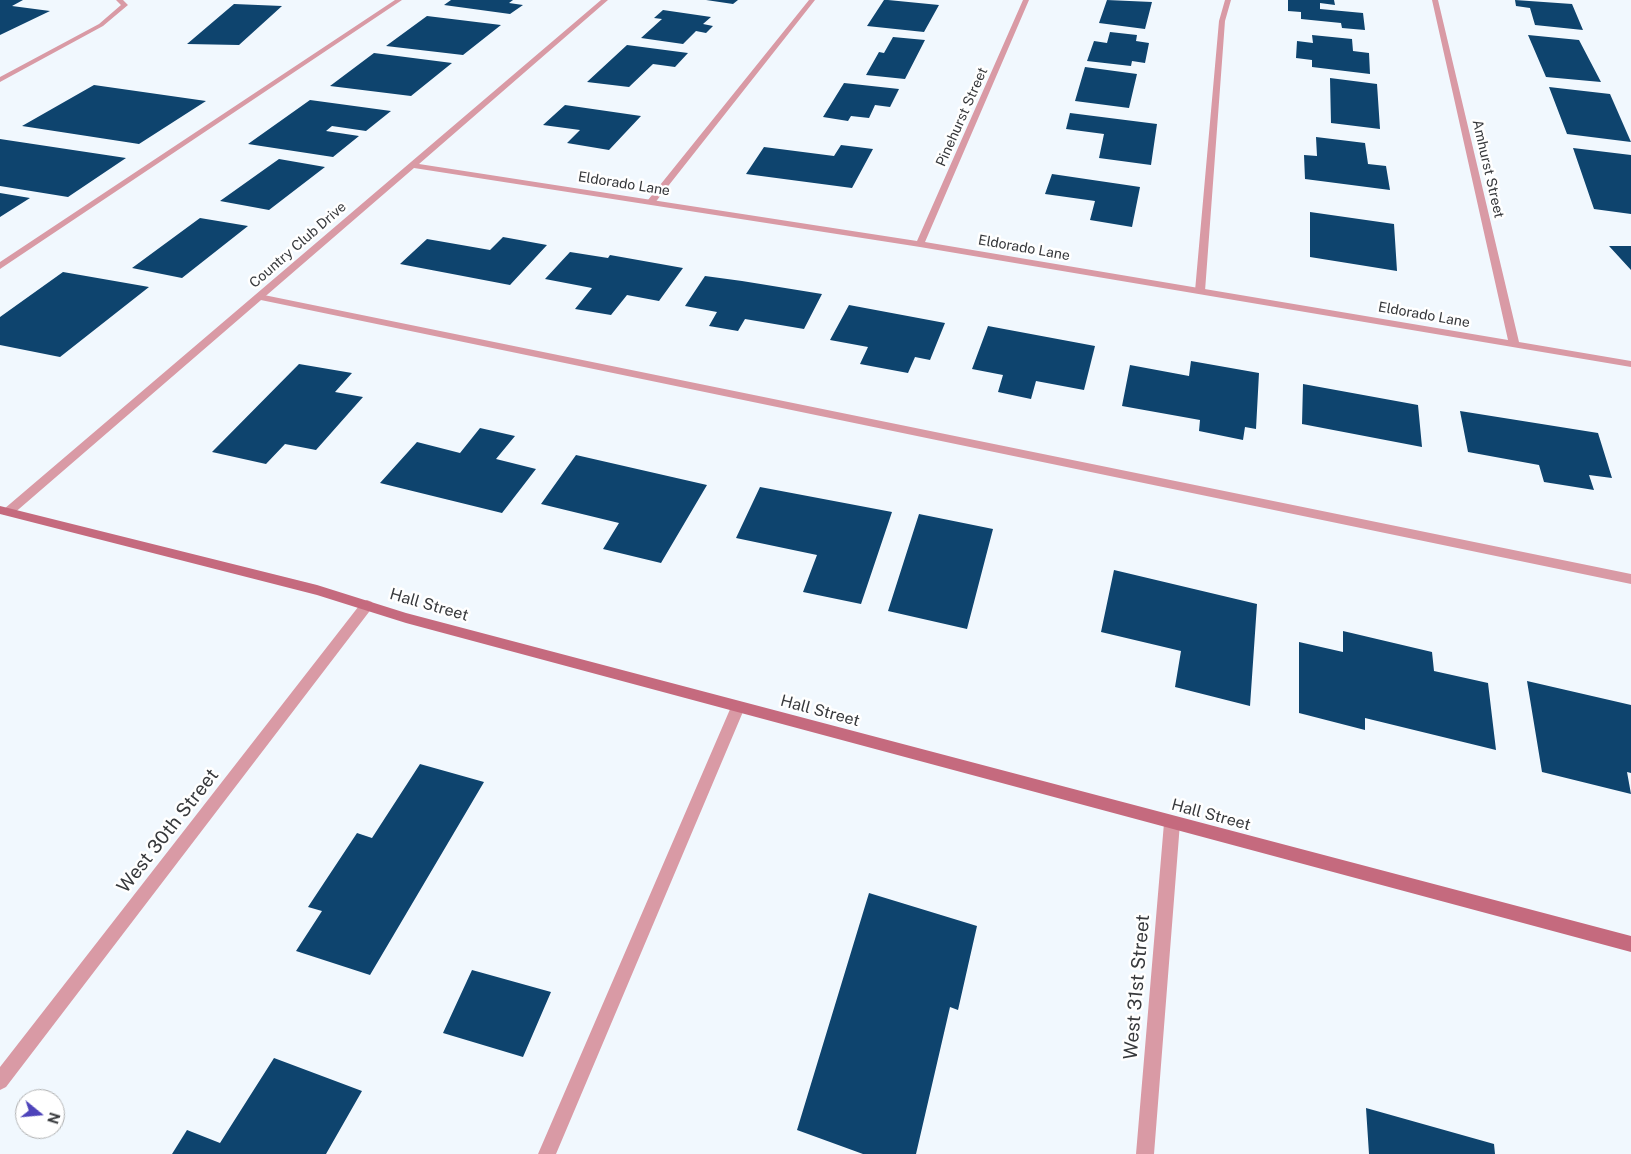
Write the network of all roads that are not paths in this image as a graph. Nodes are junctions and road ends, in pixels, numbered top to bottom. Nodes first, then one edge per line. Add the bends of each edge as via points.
1 (119, 0) edge
2 (399, 0) edge
3 (605, 0) edge
4 (812, 0) edge
5 (1026, 0) edge
6 (1228, 0) edge
7 (1435, 0) edge
8 (0, 80) edge
9 (412, 165) junction
10 (651, 202) junction
11 (920, 244) junction
12 (0, 266) edge
13 (1200, 291) junction
14 (259, 297) junction
15 (1514, 344) junction
16 (1631, 364) edge
17 (4, 511) edge
18 (1631, 579) edge
19 (367, 605) junction
20 (738, 707) junction
21 (1172, 823) junction
22 (1631, 944) edge
23 (0, 1081) edge
24 (547, 1154) edge
25 (1145, 1154) edge

1 - 8 street via 125,5 101,25
2 - 12 street
3 - 9 street, Country Club Drive
4 - 10 street
5 - 11 street, Pinehurst Street
6 - 13 street via 1222,21
7 - 15 street, Amhurst Street
9 - 10 street, Eldorado Lane
9 - 14 street, Country Club Drive
10 - 11 street, Eldorado Lane
11 - 13 street, Eldorado Lane
13 - 15 street, Eldorado Lane
14 - 17 street, Country Club Drive
14 - 18 street
15 - 16 street, Eldorado Lane
17 - 19 street, Hall Street
19 - 20 street, Hall Street
19 - 23 street, West 30th Street
20 - 21 street, Hall Street
20 - 24 street
21 - 22 street, Hall Street
21 - 25 street, West 31st Street

